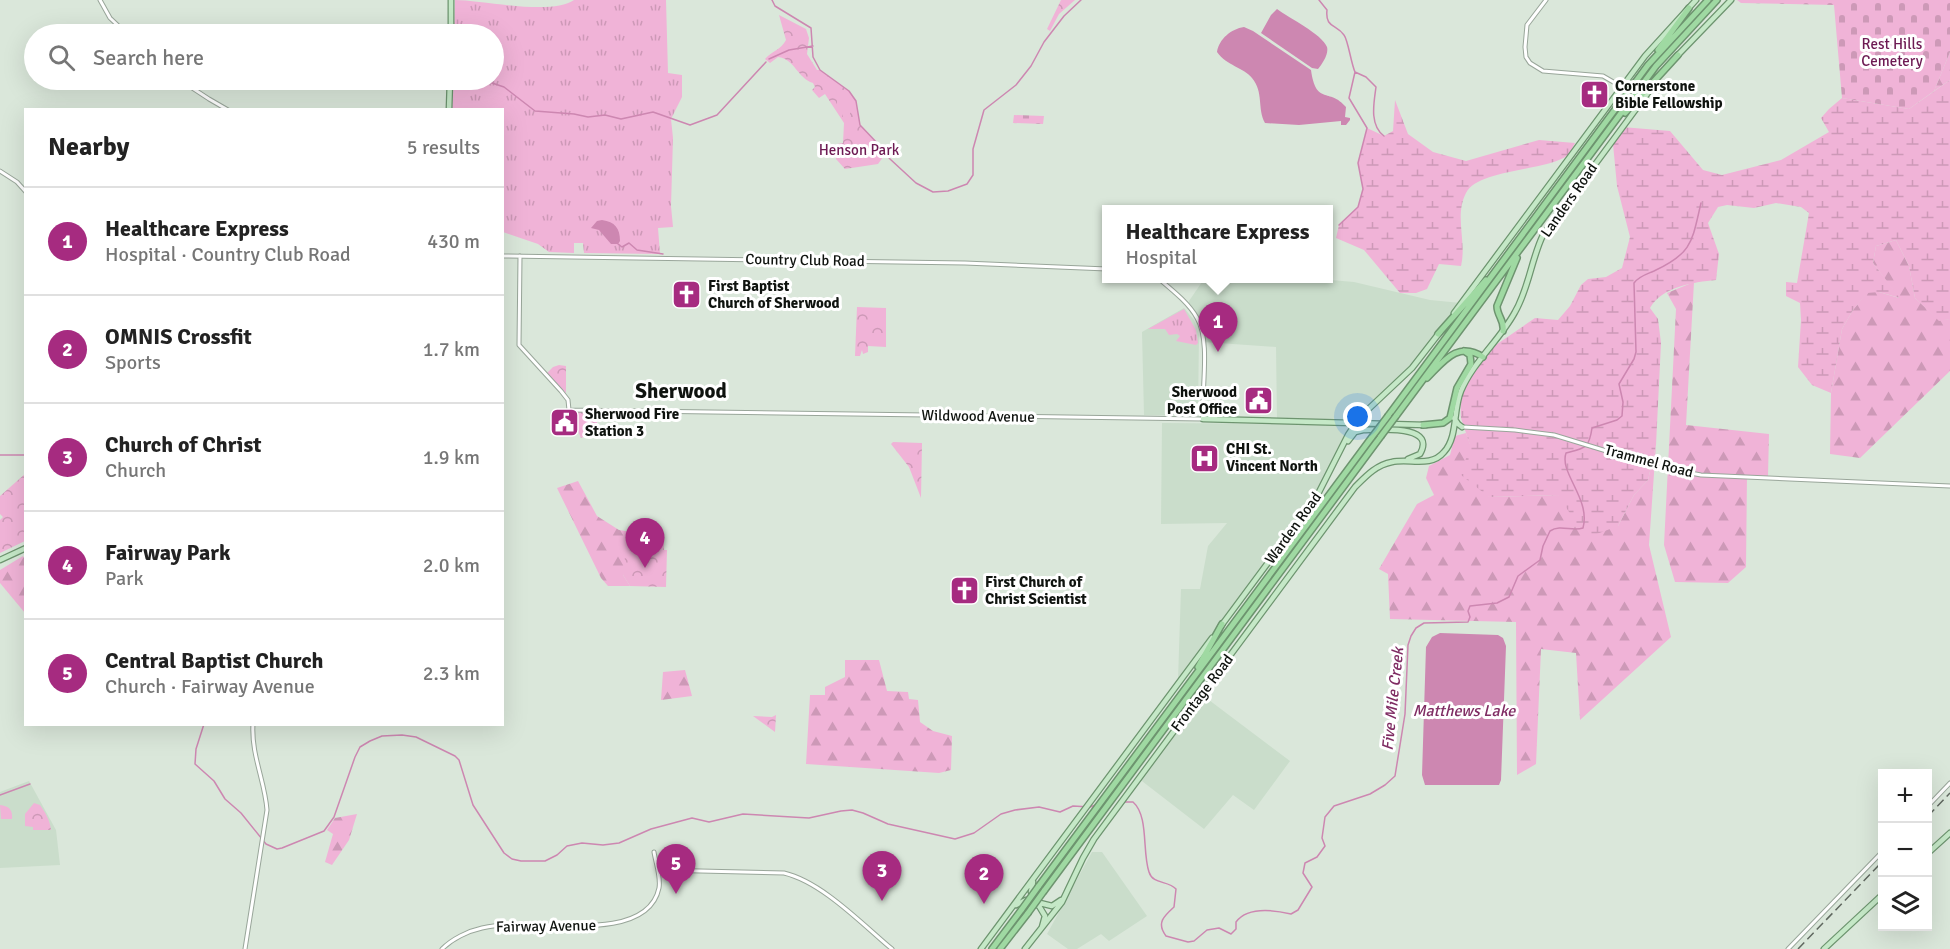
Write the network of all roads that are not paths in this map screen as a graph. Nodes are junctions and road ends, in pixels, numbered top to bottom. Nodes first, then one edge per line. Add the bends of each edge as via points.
1 (100, 0) edge
2 (451, 0) edge
3 (1546, 0) edge
4 (1696, 0) edge
5 (1708, 0) edge
6 (1717, 0) edge
7 (1730, 0) edge
8 (1689, 8) junction
9 (116, 24) edge
10 (451, 24) edge
11 (1678, 55) junction
12 (1648, 65) junction
13 (1622, 87) junction
14 (194, 90) edge
15 (450, 90) edge
16 (224, 108) edge
17 (449, 108) edge
18 (1611, 128) junction
19 (0, 171) edge
20 (24, 190) edge
21 (1523, 244) junction
22 (504, 256) edge
23 (520, 256) junction
24 (1505, 259) junction
25 (1102, 269) edge
26 (1162, 283) edge
27 (1503, 331) junction
28 (1438, 334) junction
29 (1464, 351) junction
30 (1483, 357) junction
31 (1417, 387) junction
32 (1203, 406) junction
33 (1368, 409) junction
34 (1454, 418) junction
35 (1203, 419) junction
36 (1220, 420) junction
37 (1336, 423) junction
38 (1355, 424) junction
39 (1366, 424) junction
40 (1387, 424) joint
41 (1423, 425) junction
42 (1453, 426) junction
43 (1462, 427) junction
44 (1346, 437) junction
45 (1402, 461) junction
46 (1329, 474) junction
47 (1950, 486) edge
48 (24, 549) edge
49 (0, 560) edge
50 (1222, 624) junction
51 (1181, 694) junction
52 (253, 726) edge
53 (1950, 783) edge
54 (1932, 802) edge
55 (1950, 833) edge
56 (1932, 850) edge
57 (654, 854) dead end
58 (1878, 856) edge
59 (658, 870) junction
60 (1037, 874) junction
61 (1066, 895) junction
62 (1878, 899) edge
63 (1010, 910) junction
64 (1038, 935) junction
65 (245, 949) edge
66 (442, 949) edge
67 (892, 949) edge
68 (981, 949) edge
69 (992, 949) edge
70 (1000, 949) edge
71 (1025, 949) edge
72 (1788, 949) edge
73 (1824, 949) edge

1 - 9 street
2 - 10 main road
3 - 13 street via 1526,32 1525,52 1531,64 1543,71 1603,76
4 - 8 main road, Warden Road
5 - 12 highway
6 - 18 highway via 1672,46
7 - 11 main road, Landers Road
8 - 12 highway
8 - 13 main road, Warden Road via 1667,29
11 - 18 highway
11 - 27 main road, Landers Road via 1543,235 1519,305
12 - 24 highway
13 - 28 main road, Warden Road
14 - 16 street
15 - 17 main road
18 - 21 highway
19 - 20 street
21 - 27 highway via 1497,306
21 - 31 highway
22 - 23 street, Country Club Road
23 - 25 street, Country Club Road
23 - 35 street, Wildwood Avenue via 519,345 568,400 569,410
24 - 28 highway
24 - 51 highway, bridge
26 - 32 street via 1189,307 1201,326
27 - 30 main road, Landers Road
28 - 33 main road, Warden Road via 1413,367
29 - 30 highway
29 - 31 highway via 1447,358
29 - 41 highway via 1470,355 1471,364 1457,388 1450,418 1443,423
30 - 34 main road, Landers Road via 1460,392
31 - 70 highway, bridge
32 - 35 street
32 - 36 main road via 1208,415
33 - 38 main road, Warden Road
33 - 39 main road
34 - 42 main road, Landers Road
34 - 43 main road
35 - 36 main road, Wildwood Avenue
36 - 37 main road, Wildwood Avenue
37 - 38 main road, Wildwood Avenue
37 - 44 main road via 1344,428
38 - 39 main road, Wildwood Avenue
38 - 44 main road, Warden Road
39 - 40 main road, Wildwood Avenue
40 - 41 main road, Trammel Road
41 - 42 main road, Trammel Road
42 - 43 street, Trammel Road
42 - 45 main road, Landers Road via 1448,447 1440,456 1428,461
43 - 47 street, Trammel Road via 1526,431 1701,475
44 - 46 main road, Warden Road
45 - 46 main road via 1420,454 1423,444 1419,435 1410,431 1363,430 1349,438
45 - 61 main road, Frontage Road via 1379,466 1353,489 1089,845
46 - 50 main road, Warden Road via 1316,498
48 - 49 main road
50 - 51 highway
50 - 60 main road, Warden Road
51 - 69 highway, bridge
52 - 65 street via 254,756 267,802
53 - 54 street
55 - 56 main road
57 - 59 street
58 - 72 street
59 - 66 street, Fairway Avenue via 659,888 652,904 619,922 485,927
59 - 67 street via 797,876 819,888
60 - 61 main road via 1031,892 1040,903 1052,906
60 - 63 main road, Warden Road
61 - 64 main road, Frontage Road
62 - 73 main road
63 - 64 main road via 1026,900 1039,906 1045,916
63 - 68 main road, Warden Road
64 - 71 main road, Frontage Road

